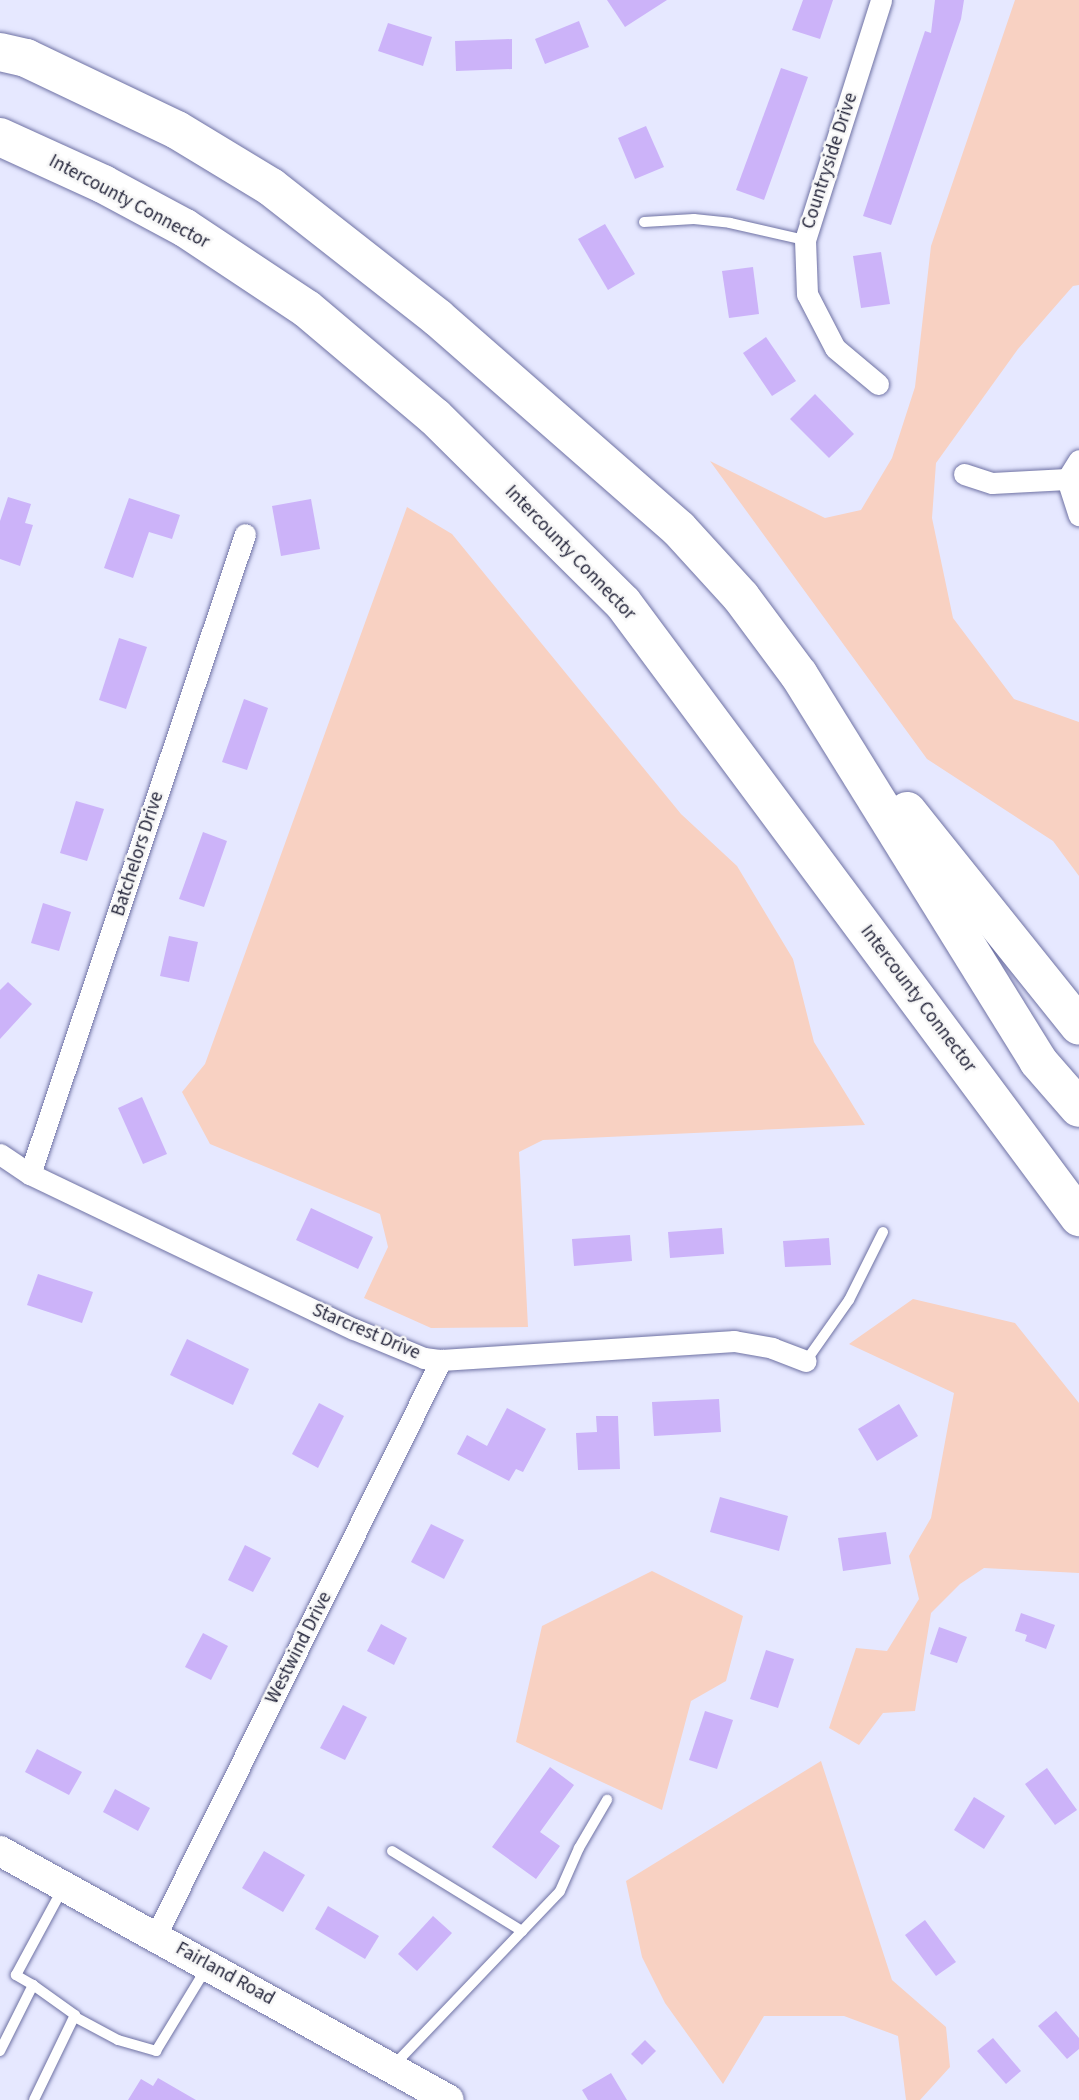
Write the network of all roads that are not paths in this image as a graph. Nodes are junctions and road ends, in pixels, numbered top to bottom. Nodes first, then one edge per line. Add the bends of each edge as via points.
1 (881, 0) edge
2 (0, 52) edge
3 (0, 137) edge
4 (644, 222) dead end
5 (805, 240) junction
6 (878, 384) dead end
7 (1079, 460) edge
8 (964, 474) dead end
9 (1067, 479) junction
10 (1079, 515) edge
11 (244, 534) dead end
12 (799, 675) junction
13 (1079, 1026) edge
14 (1079, 1108) edge
15 (1022, 1143) junction
16 (0, 1154) edge
17 (30, 1174) junction
18 (1079, 1217) edge
19 (883, 1232) dead end
20 (1079, 1233) edge
21 (441, 1360) junction
22 (806, 1361) joint
23 (607, 1800) dead end
24 (392, 1850) dead end
25 (0, 1851) edge
26 (65, 1886) junction
27 (522, 1931) junction
28 (156, 1936) junction
29 (209, 1965) junction
30 (33, 1985) junction
31 (75, 2017) junction
32 (0, 2050) edge
33 (393, 2067) junction
34 (34, 2100) edge
35 (449, 2100) edge

1 - 5 street, Countryside Drive
2 - 12 highway via 26,58 177,130 271,187 345,244 438,318 678,529 741,597
3 - 15 highway, Intercounty Connector via 103,184 240,262 317,318 435,417 508,488 623,603
4 - 5 lane via 694,219 730,223
5 - 6 street, Countryside Drive via 807,294 835,348
7 - 9 street
8 - 9 street via 992,483
9 - 10 street
11 - 17 street, Batchelors Drive
12 - 13 highway
12 - 14 highway via 1038,1061
15 - 18 highway, Intercounty Connector
15 - 20 highway
16 - 17 street, Starcrest Drive
17 - 21 street, Starcrest Drive via 355,1329 424,1358
19 - 22 lane via 849,1300
21 - 22 street, Starcrest Drive via 734,1341
21 - 28 street, Westwind Drive
23 - 27 lane via 560,1891
24 - 27 lane
25 - 26 main road, Fairland Road
26 - 28 main road, Fairland Road
26 - 30 lane via 16,1975
27 - 33 lane
28 - 29 main road, Fairland Road
29 - 31 lane via 156,2050 118,2040
29 - 33 main road, Fairland Road
30 - 31 lane
30 - 32 lane
31 - 34 lane
33 - 35 main road, Fairland Road

